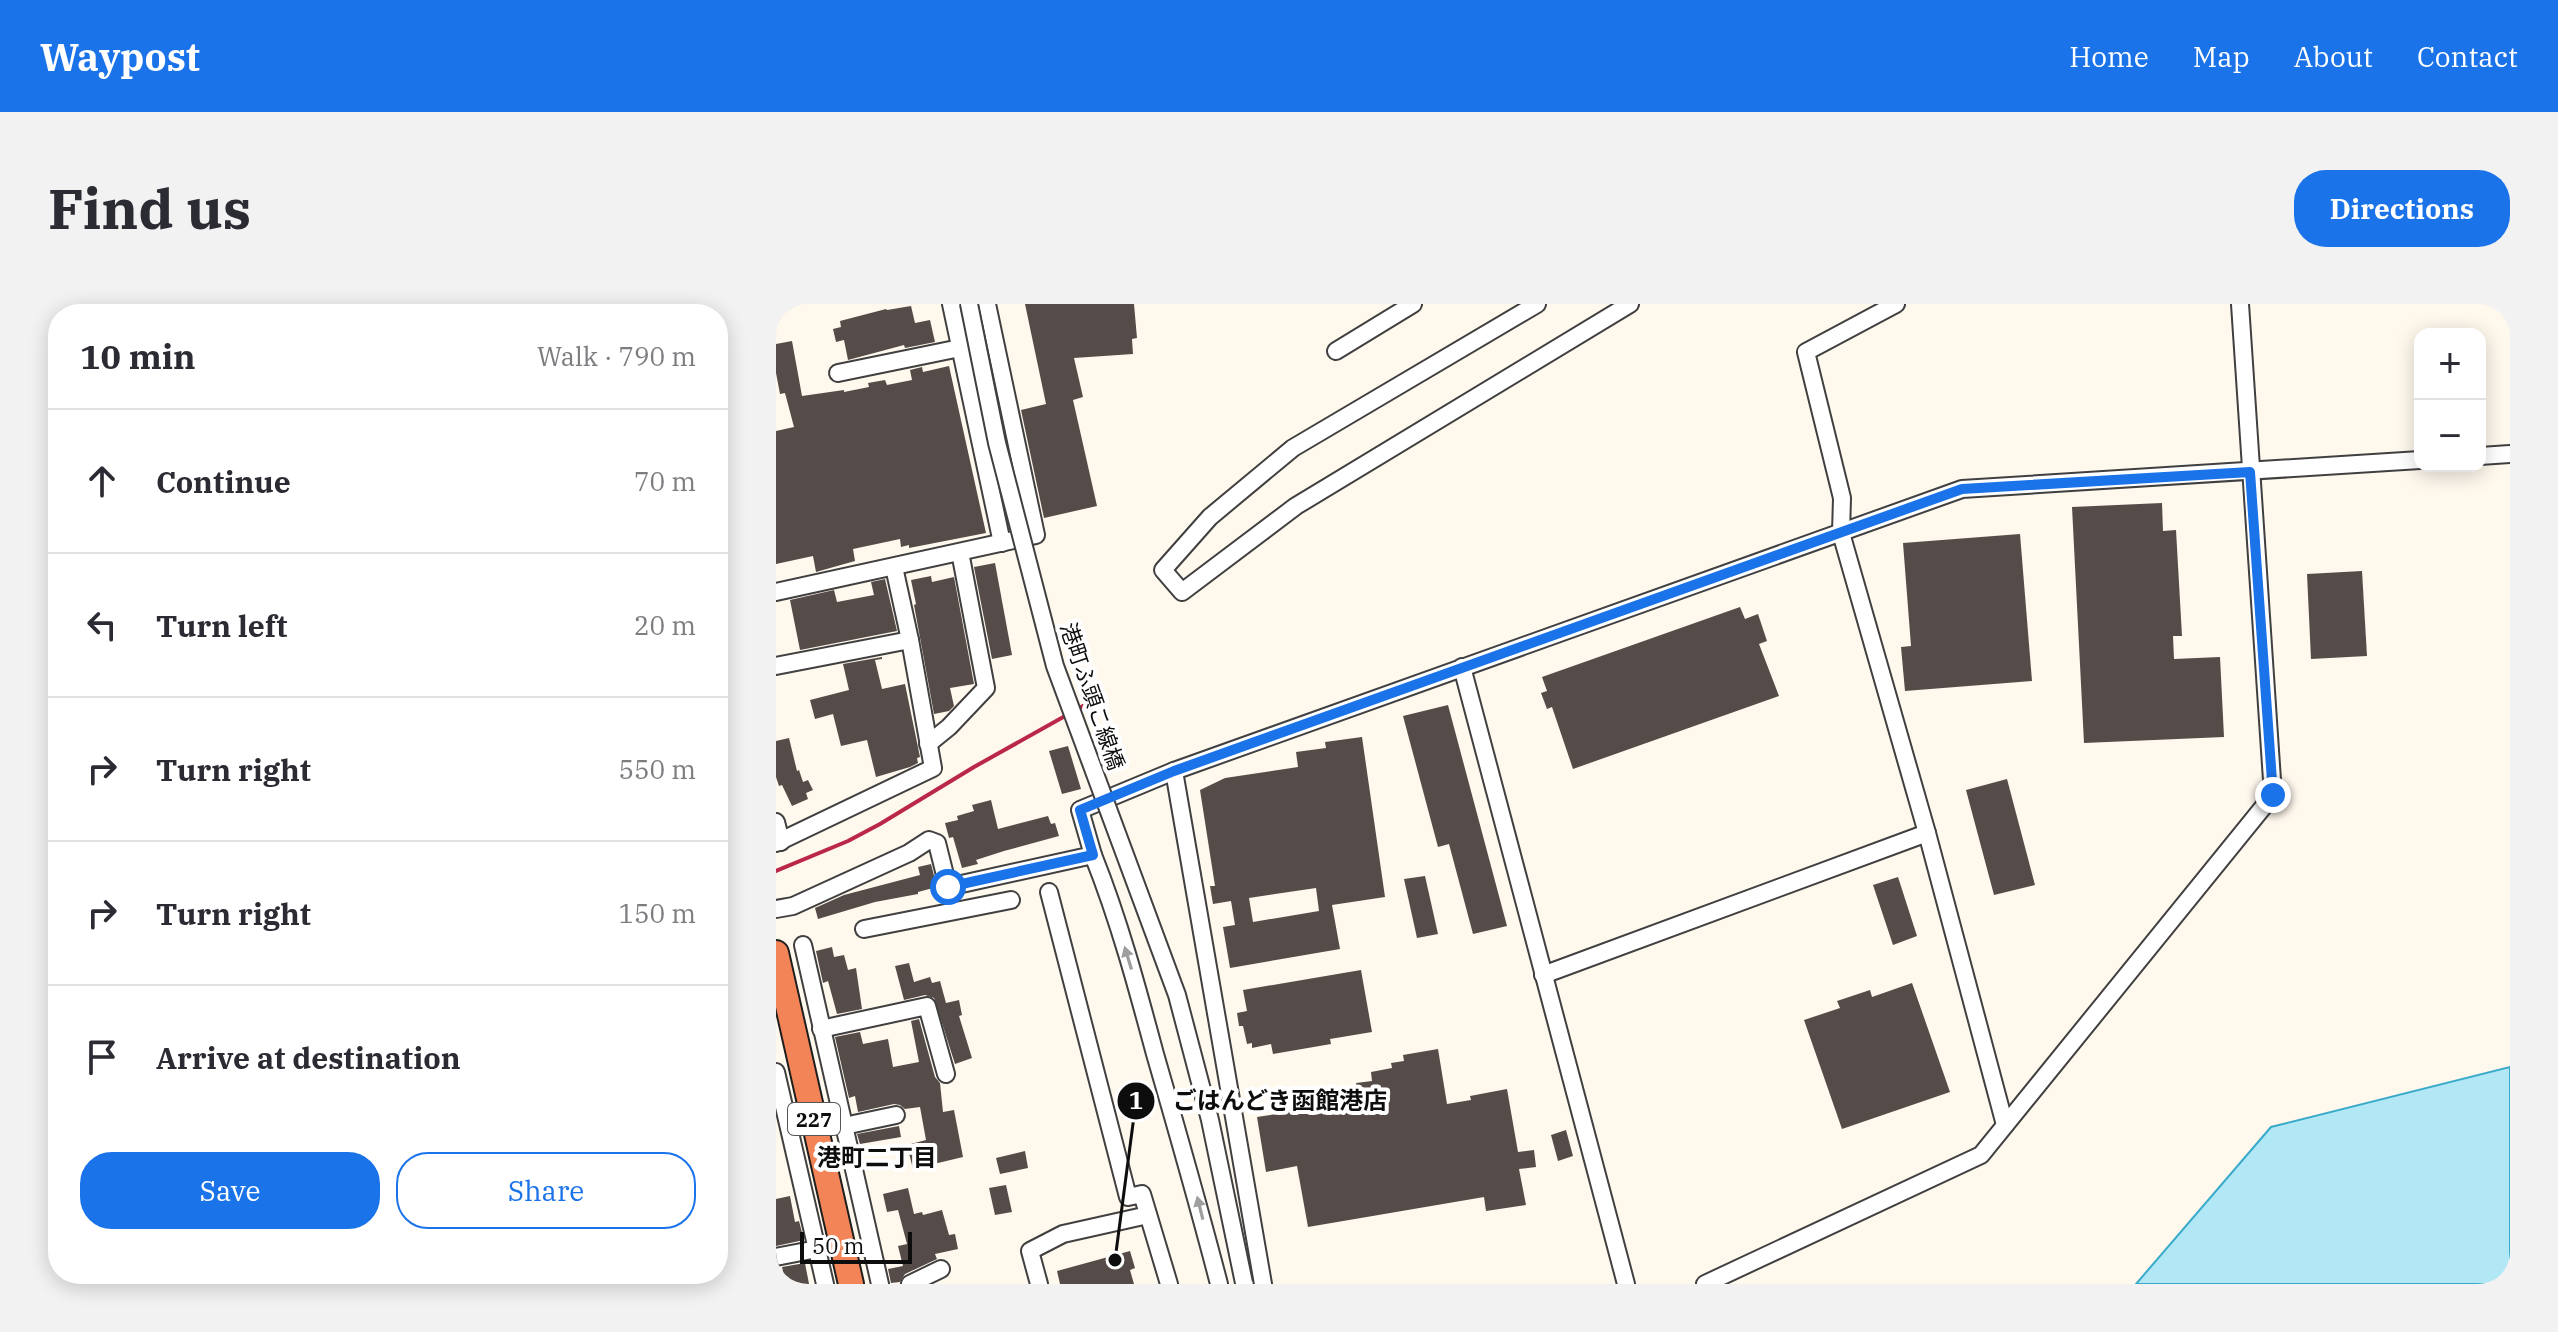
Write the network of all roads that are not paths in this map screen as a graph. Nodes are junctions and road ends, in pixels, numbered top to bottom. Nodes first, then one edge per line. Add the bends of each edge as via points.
1 (951, 304) edge
2 (969, 304) edge
3 (987, 304) edge
4 (1413, 304) edge
5 (1537, 304) edge
6 (1630, 304) edge
7 (1896, 304) edge
8 (2240, 304) edge
9 (960, 348) junction
10 (1336, 351) dead end
11 (838, 373) dead end
12 (2510, 454) edge
13 (2486, 456) edge
14 (2414, 460) edge
15 (2250, 472) junction
16 (1841, 533) junction
17 (1002, 543) junction
18 (960, 552) junction
19 (894, 567) junction
20 (776, 592) edge
21 (910, 640) junction
22 (776, 666) edge
23 (1462, 667) junction
24 (928, 744) junction
25 (1174, 771) junction
26 (776, 822) edge
27 (1927, 833) junction
28 (778, 842) edge
29 (1093, 855) junction
30 (1049, 892) dead end
31 (1011, 900) dead end
32 (776, 909) edge
33 (864, 929) dead end
34 (803, 945) dead end
35 (776, 953) edge
36 (1543, 975) junction
37 (821, 1029) junction
38 (946, 1074) dead end
39 (777, 1077) edge
40 (896, 1115) dead end
41 (2005, 1125) junction
42 (844, 1126) junction
43 (1148, 1215) junction
44 (817, 1249) junction
45 (776, 1257) edge
46 (941, 1269) dead end
47 (1244, 1283) edge
48 (825, 1284) edge
49 (851, 1284) edge
50 (880, 1284) edge
51 (910, 1284) edge
52 (1039, 1284) edge
53 (1169, 1284) edge
54 (1219, 1284) edge
55 (1263, 1284) edge
56 (1626, 1284) edge
57 (1705, 1284) edge

1 - 9 street
2 - 47 street, 港町ふ頭こ線橋, bridge via 997,443 1055,666 1177,995
3 - 17 street via 1036,535
4 - 10 street
5 - 6 street via 1293,448 1210,517 1163,570 1182,592 1296,506
7 - 16 street via 1806,352 1842,498
8 - 15 street
9 - 11 street
9 - 17 street
12 - 13 street
14 - 15 street
15 - 16 street via 1962,489
15 - 41 street via 2273,795
16 - 23 street
16 - 27 street
17 - 18 street
18 - 19 street
18 - 24 street via 986,688
19 - 20 street
19 - 21 street
21 - 22 street
21 - 24 street
23 - 25 street
23 - 36 street
24 - 28 street via 933,768
25 - 29 street via 1080,810
25 - 55 street
26 - 28 street
27 - 36 street
27 - 41 street
29 - 32 street via 948,887 937,843 929,840 793,906
54 -> 29 street via 1137,988
30 - 43 street via 1128,1197 1142,1194
31 - 33 street
34 - 37 street
35 - 49 highway, 227
36 - 56 street
37 - 38 street via 927,1006
37 - 42 street
39 - 44 street
40 - 42 street
41 - 57 street via 1981,1155
42 - 50 street
43 - 52 street via 1063,1234 1030,1251
43 - 53 street
44 - 45 street
44 - 48 street
46 - 51 street

